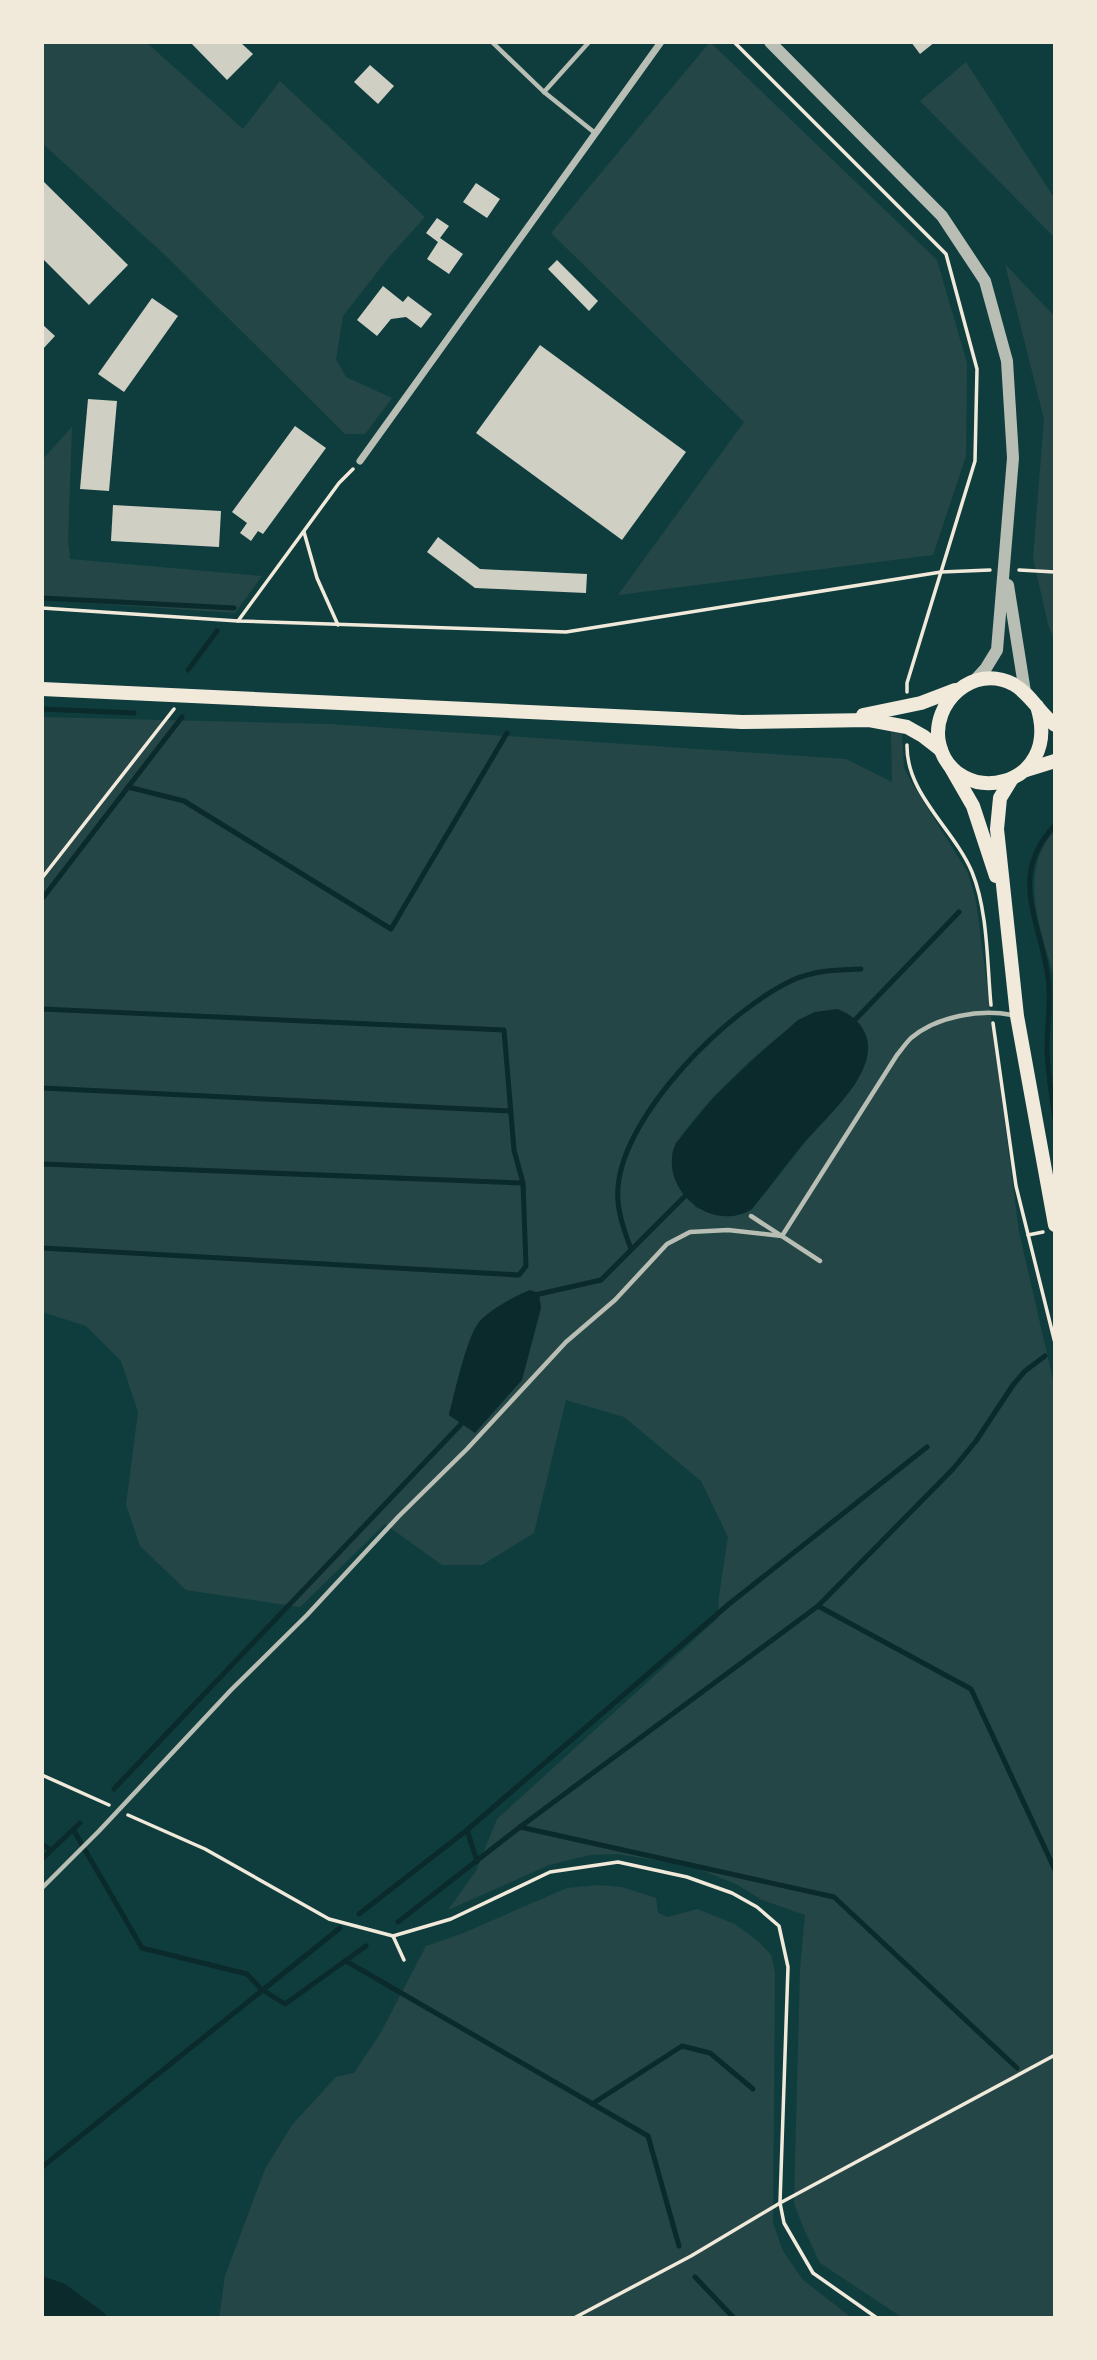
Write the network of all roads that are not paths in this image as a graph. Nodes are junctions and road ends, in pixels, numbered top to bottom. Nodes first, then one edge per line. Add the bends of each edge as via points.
1 (492, 42) edge
2 (589, 42) edge
3 (661, 42) edge
4 (770, 42) edge
5 (544, 92) junction
6 (596, 133) junction
7 (360, 461) road end
8 (1005, 570) junction
9 (975, 680) junction
10 (959, 688) junction
11 (42, 689) edge
12 (1026, 692) junction
13 (1037, 706) junction
14 (841, 720) junction
15 (1055, 725) edge
16 (941, 750) junction
17 (1055, 761) edge
18 (950, 765) junction
19 (1025, 771) junction
20 (1011, 780) junction
21 (1004, 899) junction
22 (1017, 1016) junction
23 (751, 1216) dead end
24 (1055, 1225) edge
25 (782, 1236) junction
26 (820, 1261) dead end
27 (42, 1888) edge

1 - 5 lane
2 - 5 lane
3 - 6 street
4 - 8 street via 942,216 985,281 1007,361 1013,458
5 - 6 lane
6 - 7 street
8 - 9 street via 997,650
8 - 12 street
9 - 10 main road
9 - 12 main road via 1010,682
10 - 14 main road via 928,701
10 - 16 main road via 939,717
11 - 14 main road via 742,722
12 - 13 main road
13 - 15 main road
13 - 19 main road via 1042,741
14 - 16 main road via 907,727
16 - 18 main road
17 - 19 main road
18 - 20 main road via 978,782
18 - 21 main road via 973,806
19 - 20 main road
20 - 21 main road via 1000,797 997,828
21 - 22 main road
22 - 24 main road
22 - 25 lane via 992,1012 953,1018 910,1039
23 - 25 lane
25 - 26 lane
25 - 27 lane via 728,1230 690,1232 667,1244 615,1300 566,1342

